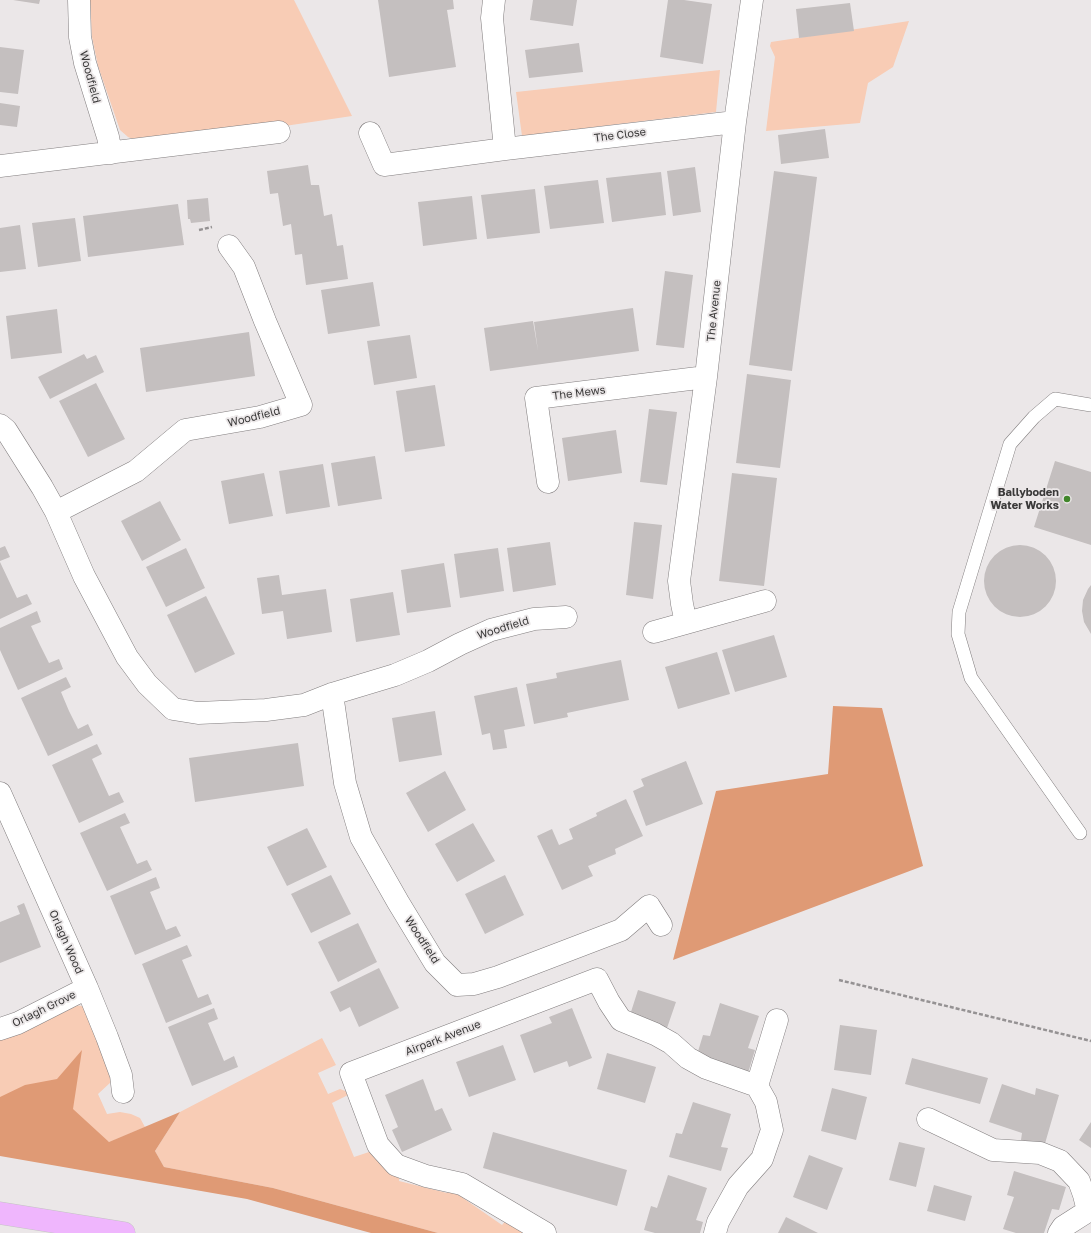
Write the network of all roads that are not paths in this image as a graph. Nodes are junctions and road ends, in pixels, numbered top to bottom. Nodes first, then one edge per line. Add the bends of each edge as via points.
1 (79, 0) edge
2 (494, 0) edge
3 (752, 0) edge
4 (735, 122) junction
5 (279, 132) dead end
6 (370, 133) dead end
7 (505, 149) junction
8 (111, 153) junction
9 (0, 166) edge
10 (229, 246) dead end
11 (706, 377) junction
12 (1091, 405) edge
13 (0, 425) edge
14 (548, 482) dead end
15 (56, 512) junction
16 (765, 601) dead end
17 (566, 617) dead end
18 (686, 622) junction
19 (654, 632) dead end
20 (332, 694) junction
21 (0, 793) edge
22 (1080, 834) dead end
23 (661, 925) dead end
24 (87, 988) junction
25 (777, 1020) dead end
26 (0, 1029) edge
27 (757, 1086) junction
28 (123, 1092) dead end
29 (928, 1119) dead end
30 (1090, 1211) edge
31 (0, 1213) edge
32 (124, 1233) edge
33 (545, 1233) edge
34 (715, 1233) edge
35 (1059, 1233) edge

1 - 8 street, Woodfield via 80,37 85,63
2 - 7 street via 492,18
3 - 4 street, The Avenue
4 - 7 street, The Close
4 - 11 street, The Avenue
5 - 8 street
6 - 7 street, The Close via 384,165
8 - 9 street
10 - 15 street, Woodfield via 244,268 301,405 260,417 186,430 136,471
11 - 14 street, The Mews via 536,398
11 - 18 street, The Avenue via 679,582
12 - 22 lane via 1055,399 1034,417 1010,444 959,612 958,634 970,678
13 - 15 street, Woodfield
15 - 20 street, Woodfield via 84,576 127,657 147,684 173,709 198,712 266,710 304,705
16 - 18 street
17 - 20 street, Woodfield via 534,619 491,630 395,675
18 - 19 street
20 - 23 street, Woodfield via 345,783 361,836 435,963 457,985 474,984 498,977 621,930 649,906
21 - 24 street, Orlagh Wood
24 - 26 street, Orlagh Grove via 18,1023
24 - 28 street, Orlagh Wood via 121,1075
25 - 27 street
27 - 33 street, Airpark Avenue via 706,1068 688,1058 671,1043 621,1020 597,979 351,1073 378,1145 396,1165 426,1176 462,1184
27 - 34 street via 766,1102 772,1130 762,1159 738,1186 718,1222
29 - 30 street via 993,1150 1040,1153 1060,1161 1079,1181
30 - 35 street via 1063,1227
31 - 32 highway

